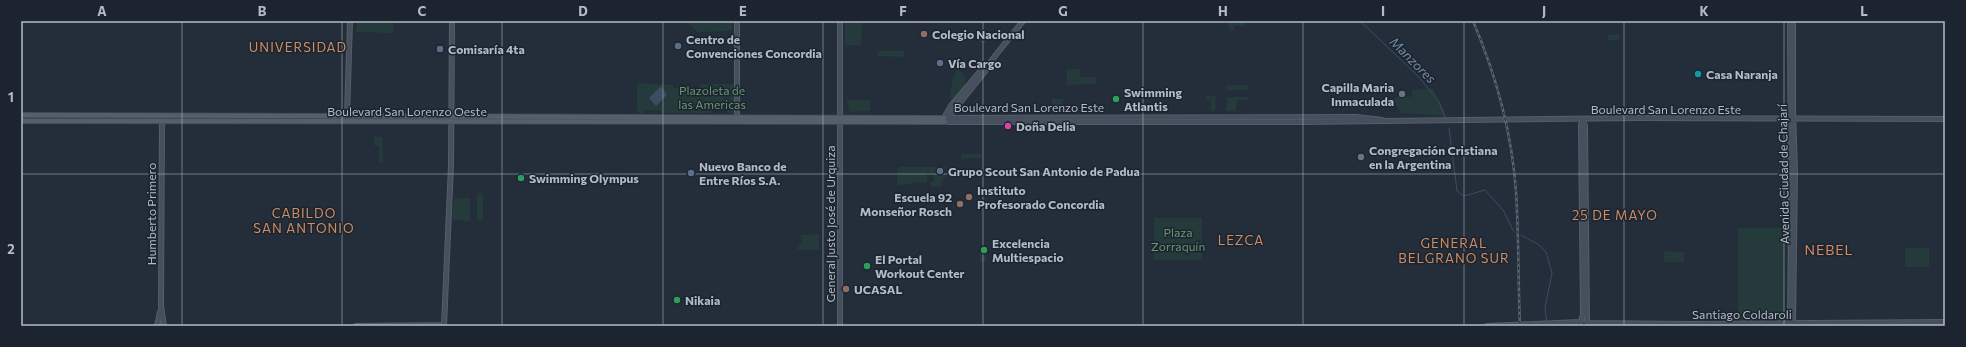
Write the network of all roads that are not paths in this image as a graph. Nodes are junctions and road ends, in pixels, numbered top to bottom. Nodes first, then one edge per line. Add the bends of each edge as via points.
1 (350, 21) edge
2 (452, 21) edge
3 (737, 21) edge
4 (840, 21) edge
5 (1023, 21) edge
6 (1790, 21) edge
7 (1793, 21) edge
8 (21, 115) edge
9 (840, 117) junction
10 (451, 118) junction
11 (1583, 118) junction
12 (1792, 118) junction
13 (348, 119) junction
14 (737, 119) junction
15 (946, 119) junction
16 (1945, 119) edge
17 (792, 120) junction
18 (21, 121) edge
19 (162, 121) junction
20 (840, 122) junction
21 (1580, 323) edge
22 (1588, 323) edge
23 (1945, 323) edge
24 (444, 325) edge
25 (1792, 325) edge
26 (161, 326) edge
27 (356, 326) edge
28 (840, 326) edge
29 (1487, 326) edge
30 (1861, 326) edge

1 - 13 main road
2 - 10 main road
3 - 14 main road
4 - 9 main road, General Justo José de Urquiza
5 - 15 main road via 951,106
6 - 12 main road, Avenida Ciudad de Chajarí
7 - 12 main road, Avenida Ciudad de Chajarí
8 - 13 main road, Boulevard San Lorenzo Oeste
9 - 15 main road, Boulevard San Lorenzo Este
9 - 17 main road, Boulevard San Lorenzo Este
9 - 20 main road, General Justo José de Urquiza
10 - 13 main road, Boulevard San Lorenzo Oeste
10 - 14 main road, Boulevard San Lorenzo Oeste
10 - 24 main road
11 - 12 main road, Boulevard San Lorenzo Este
11 - 15 main road, Boulevard San Lorenzo Este via 1312,122
11 - 21 main road
11 - 22 main road
12 - 16 main road, Boulevard San Lorenzo Este
12 - 25 main road, Avenida Ciudad de Chajarí
13 - 19 main road, Boulevard San Lorenzo Oeste
14 - 17 main road, Boulevard San Lorenzo Oeste
15 - 20 main road, Boulevard San Lorenzo Este
17 - 20 main road, Boulevard San Lorenzo Este
18 - 19 main road, Boulevard San Lorenzo Oeste
19 - 26 main road, Humberto Primero
20 - 28 main road, General Justo José de Urquiza
21 - 22 main road, Santiago Coldaroli
21 - 29 main road
22 - 25 main road, Santiago Coldaroli
23 - 25 main road, Santiago Coldaroli
23 - 30 main road
24 - 27 main road

